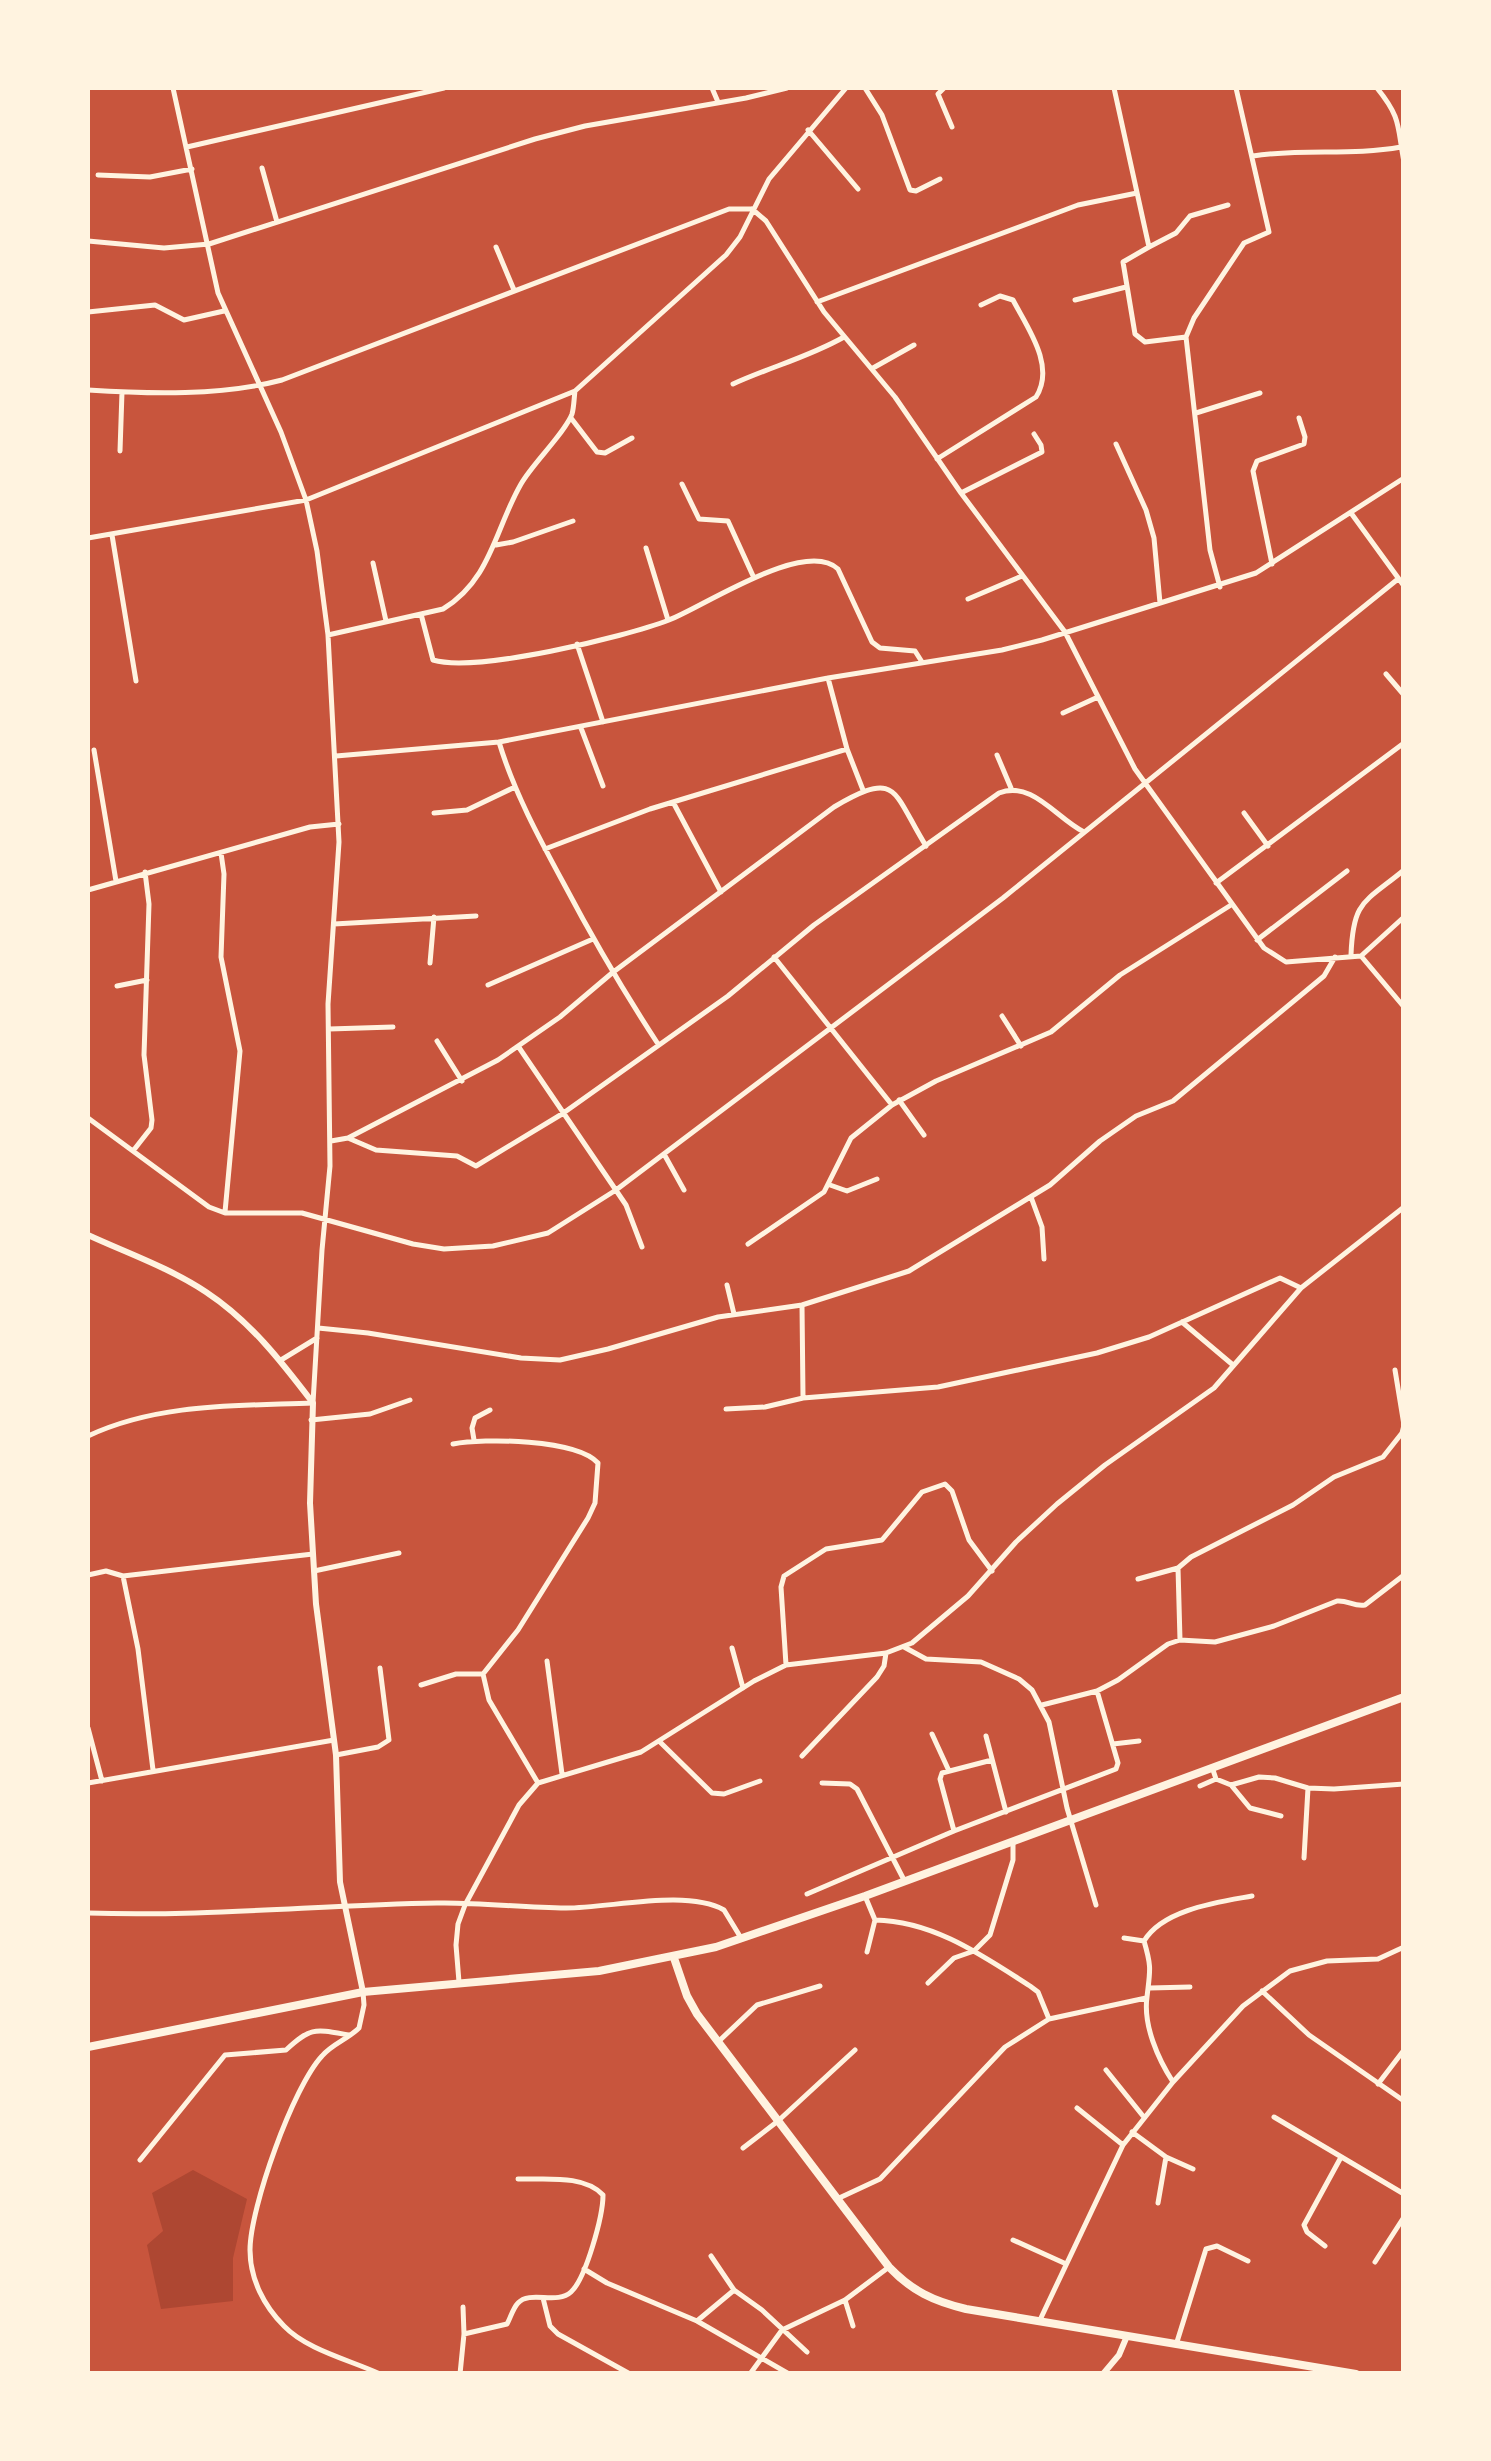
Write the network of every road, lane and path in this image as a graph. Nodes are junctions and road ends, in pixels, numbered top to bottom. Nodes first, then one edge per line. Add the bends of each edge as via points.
1 (173, 88) edge
2 (444, 88) edge
3 (712, 88) edge
4 (788, 88) edge
5 (846, 88) edge
6 (865, 88) edge
7 (944, 88) edge
8 (1114, 88) edge
9 (1236, 88) edge
10 (1377, 88) edge
11 (718, 102) junction
12 (1400, 117) edge
13 (952, 127) dead end
14 (808, 130) junction
15 (1401, 146) junction
16 (187, 147) junction
17 (1253, 156) junction
18 (1404, 162) edge
19 (262, 168) dead end
20 (192, 169) junction
21 (98, 175) dead end
22 (940, 179) dead end
23 (858, 189) dead end
24 (1137, 193) junction
25 (1228, 206) dead end
26 (752, 209) junction
27 (278, 222) junction
28 (88, 242) edge
29 (209, 244) junction
30 (496, 247) dead end
31 (1149, 247) junction
32 (1126, 287) junction
33 (514, 290) junction
34 (1075, 300) dead end
35 (817, 302) junction
36 (981, 304) dead end
37 (225, 310) junction
38 (88, 312) edge
39 (1186, 337) junction
40 (844, 338) junction
41 (914, 344) dead end
42 (873, 368) junction
43 (733, 384) dead end
44 (260, 386) junction
45 (88, 390) edge
46 (576, 391) junction
47 (122, 392) junction
48 (1260, 394) dead end
49 (1194, 414) junction
50 (570, 418) junction
51 (1300, 418) dead end
52 (1034, 434) dead end
53 (632, 438) dead end
54 (1116, 444) dead end
55 (120, 450) dead end
56 (937, 459) junction
57 (1404, 478) edge
58 (682, 484) dead end
59 (961, 493) junction
60 (306, 500) junction
61 (1352, 513) junction
62 (573, 521) dead end
63 (112, 535) junction
64 (88, 538) edge
65 (496, 545) junction
66 (646, 548) dead end
67 (373, 563) dead end
68 (1272, 564) junction
69 (1022, 576) junction
70 (754, 578) junction
71 (1398, 579) junction
72 (1220, 586) junction
73 (1404, 586) edge
74 (968, 599) dead end
75 (1160, 603) junction
76 (422, 614) junction
77 (668, 620) junction
78 (386, 621) junction
79 (1065, 632) junction
80 (328, 634) junction
81 (577, 644) junction
82 (922, 662) junction
83 (1386, 674) dead end
84 (828, 678) junction
85 (136, 681) dead end
86 (1404, 694) edge
87 (1098, 696) junction
88 (1064, 713) dead end
89 (603, 723) junction
90 (581, 728) junction
91 (500, 742) junction
92 (1404, 744) edge
93 (847, 749) junction
94 (94, 750) dead end
95 (997, 754) dead end
96 (336, 756) junction
97 (1145, 784) junction
98 (603, 786) dead end
99 (515, 788) junction
100 (1011, 788) junction
101 (863, 790) junction
102 (674, 802) junction
103 (434, 813) dead end
104 (1244, 813) dead end
105 (338, 824) junction
106 (1084, 832) junction
107 (926, 846) junction
108 (1268, 846) junction
109 (545, 849) junction
110 (221, 853) junction
111 (1347, 870) dead end
112 (1404, 870) edge
113 (145, 872) junction
114 (116, 882) junction
115 (1216, 883) junction
116 (88, 890) edge
117 (721, 892) junction
118 (1232, 905) junction
119 (476, 916) dead end
120 (1404, 917) edge
121 (434, 918) junction
122 (333, 924) junction
123 (594, 939) junction
124 (1257, 940) junction
125 (1351, 955) junction
126 (1361, 956) junction
127 (774, 957) junction
128 (1335, 957) junction
129 (430, 963) dead end
130 (612, 973) junction
131 (147, 980) junction
132 (488, 985) dead end
133 (117, 986) dead end
134 (1404, 1006) edge
135 (1002, 1016) dead end
136 (394, 1027) dead end
137 (831, 1028) junction
138 (328, 1029) junction
139 (437, 1040) dead end
140 (658, 1044) junction
141 (518, 1046) junction
142 (1021, 1046) junction
143 (462, 1081) junction
144 (899, 1100) junction
145 (892, 1105) junction
146 (562, 1114) junction
147 (88, 1118) edge
148 (924, 1135) dead end
149 (348, 1138) junction
150 (332, 1141) junction
151 (133, 1151) junction
152 (664, 1154) junction
153 (877, 1179) dead end
154 (830, 1185) junction
155 (616, 1190) junction
156 (684, 1190) dead end
157 (1030, 1197) junction
158 (1404, 1207) edge
159 (225, 1213) junction
160 (325, 1218) junction
161 (88, 1235) edge
162 (748, 1244) dead end
163 (642, 1247) dead end
164 (1044, 1259) dead end
165 (728, 1285) dead end
166 (1302, 1288) junction
167 (802, 1305) junction
168 (734, 1314) junction
169 (1182, 1322) junction
170 (318, 1328) junction
171 (317, 1338) junction
172 (281, 1360) junction
173 (1234, 1366) junction
174 (1396, 1370) dead end
175 (803, 1398) junction
176 (410, 1400) dead end
177 (313, 1402) junction
178 (726, 1409) dead end
179 (490, 1410) dead end
180 (311, 1420) junction
181 (1404, 1425) edge
182 (88, 1436) edge
183 (474, 1440) junction
184 (453, 1444) dead end
185 (399, 1553) dead end
186 (313, 1554) junction
187 (1178, 1568) junction
188 (314, 1571) junction
189 (992, 1571) junction
190 (1404, 1575) edge
191 (88, 1576) edge
192 (122, 1576) junction
193 (1138, 1579) dead end
194 (1180, 1640) junction
195 (904, 1647) junction
196 (732, 1648) dead end
197 (886, 1653) junction
198 (547, 1661) dead end
199 (786, 1665) junction
200 (380, 1668) dead end
201 (483, 1674) junction
202 (422, 1685) dead end
203 (743, 1688) junction
204 (1098, 1691) junction
205 (1404, 1697) edge
206 (1042, 1706) junction
207 (88, 1728) edge
208 (932, 1734) dead end
209 (986, 1736) dead end
210 (334, 1740) junction
211 (1139, 1740) dead end
212 (660, 1742) junction
213 (1113, 1744) junction
214 (336, 1756) junction
215 (802, 1756) dead end
216 (992, 1760) junction
217 (1212, 1767) junction
218 (948, 1770) junction
219 (153, 1771) junction
220 (562, 1774) junction
221 (1216, 1779) junction
222 (102, 1781) junction
223 (760, 1782) dead end
224 (88, 1783) edge
225 (538, 1783) junction
226 (822, 1783) dead end
227 (1404, 1784) edge
228 (1230, 1785) junction
229 (1200, 1786) dead end
230 (1066, 1788) junction
231 (1308, 1788) junction
232 (1006, 1812) junction
233 (1281, 1816) dead end
234 (1071, 1819) junction
235 (954, 1831) junction
236 (1013, 1840) junction
237 (895, 1856) junction
238 (1304, 1858) dead end
239 (904, 1880) junction
240 (807, 1894) dead end
241 (866, 1896) junction
242 (1252, 1896) dead end
243 (1096, 1905) dead end
244 (465, 1906) junction
245 (344, 1908) junction
246 (88, 1912) edge
247 (875, 1920) junction
248 (1124, 1938) dead end
249 (741, 1940) junction
250 (1144, 1941) junction
251 (1404, 1947) edge
252 (974, 1950) junction
253 (867, 1952) dead end
254 (674, 1958) junction
255 (459, 1982) junction
256 (928, 1983) dead end
257 (820, 1986) dead end
258 (1190, 1987) dead end
259 (1150, 1988) junction
260 (1262, 1991) junction
261 (363, 1992) junction
262 (1146, 1998) junction
263 (1049, 2019) junction
264 (352, 2035) junction
265 (718, 2042) junction
266 (88, 2047) edge
267 (854, 2050) dead end
268 (1404, 2050) edge
269 (1106, 2070) dead end
270 (1172, 2082) junction
271 (1378, 2084) junction
272 (1404, 2101) edge
273 (1077, 2108) dead end
274 (1144, 2116) junction
275 (1274, 2116) dead end
276 (778, 2121) junction
277 (1132, 2132) junction
278 (1122, 2145) junction
279 (743, 2148) dead end
280 (1166, 2157) junction
281 (1340, 2159) junction
282 (140, 2160) dead end
283 (1193, 2169) dead end
284 (518, 2179) dead end
285 (1404, 2194) edge
286 (837, 2200) junction
287 (1158, 2203) dead end
288 (1404, 2218) edge
289 (1013, 2240) dead end
290 (1325, 2246) dead end
291 (711, 2256) dead end
292 (1248, 2261) dead end
293 (1376, 2262) dead end
294 (1064, 2263) junction
295 (889, 2266) junction
296 (584, 2269) junction
297 (734, 2290) junction
298 (543, 2298) junction
299 (845, 2300) junction
300 (463, 2307) dead end
301 (697, 2321) junction
302 (1039, 2322) junction
303 (854, 2326) dead end
304 (782, 2330) junction
305 (464, 2334) junction
306 (1127, 2336) junction
307 (1176, 2345) junction
308 (807, 2352) dead end
309 (762, 2358) junction
310 (380, 2374) edge
311 (460, 2374) edge
312 (630, 2374) edge
313 (750, 2374) edge
314 (790, 2374) edge
315 (1103, 2374) edge
316 (1356, 2374) edge

1 - 16 street
2 - 16 street
3 - 11 street
4 - 11 street
5 - 14 street
6 - 22 street via 910,190
7 - 13 street via 939,101
8 - 24 street
9 - 17 street
10 - 12 street
11 - 27 street via 535,139
12 - 15 street
14 - 23 street
14 - 26 street
15 - 17 street
15 - 18 street
16 - 20 street
17 - 39 street via 1269,232 1244,243
19 - 27 street
20 - 21 street
20 - 29 street
24 - 31 street
24 - 35 street via 1078,205
25 - 31 street via 1190,216 1176,233
26 - 33 street via 730,209
26 - 35 street
26 - 46 street via 726,255
27 - 29 street
28 - 29 street
29 - 37 street
30 - 33 street
31 - 32 street via 1123,262
32 - 34 street
32 - 39 street via 1139,340
33 - 44 street
35 - 40 street
36 - 56 street via 1000,296 1013,300 1038,349 1042,383 1036,396
37 - 38 street via 190,320 154,304
37 - 44 street
39 - 49 street
40 - 42 street
40 - 43 street
41 - 42 street
42 - 56 street
44 - 47 street
44 - 60 street
45 - 47 street
46 - 50 street
46 - 60 street
47 - 55 street
48 - 49 street
49 - 72 street
50 - 53 street via 597,452
50 - 65 street via 522,482
51 - 68 street via 1304,444 1257,461 1253,471
52 - 59 street via 1042,452
54 - 75 street via 1154,538
56 - 59 street
57 - 61 street
58 - 70 street via 699,519 728,521
59 - 69 street
60 - 63 street
60 - 80 street
61 - 68 street
61 - 71 street
62 - 65 street
63 - 64 street
63 - 85 street
65 - 76 street via 458,600
66 - 77 street
67 - 78 street
68 - 72 street
69 - 74 street
69 - 79 street
70 - 77 street
70 - 82 street via 816,558 830,561 872,642 915,651
71 - 73 street
71 - 97 street
72 - 75 street
75 - 79 street
76 - 78 street
76 - 81 street via 430,656 440,662 520,657
77 - 81 street
78 - 80 street
79 - 82 street
79 - 87 street
80 - 96 street
81 - 89 street
82 - 84 street
83 - 86 street
84 - 89 street
84 - 93 street
87 - 88 street
87 - 97 street
89 - 90 street
90 - 91 street
90 - 98 street
91 - 96 street
91 - 99 street
92 - 108 street
93 - 101 street
93 - 102 street
94 - 114 street
95 - 100 street
96 - 105 street
97 - 106 street
97 - 115 street
99 - 103 street via 467,810
99 - 109 street
100 - 106 street via 1033,794
100 - 107 street
101 - 107 street via 893,792
101 - 117 street
102 - 109 street
102 - 117 street
104 - 108 street
105 - 110 street
105 - 122 street
106 - 137 street
107 - 127 street
108 - 115 street
109 - 123 street
110 - 113 street
110 - 159 street via 221,957 240,1051
111 - 124 street
112 - 125 street via 1357,909
113 - 114 street
113 - 131 street
114 - 116 street
115 - 118 street
117 - 130 street
118 - 124 street
118 - 142 street via 1120,975 1062,1025
119 - 121 street
120 - 126 street
121 - 122 street
121 - 129 street
122 - 138 street
123 - 130 street
123 - 132 street
124 - 128 street via 1286,962
125 - 126 street
125 - 128 street
126 - 134 street
127 - 137 street
127 - 140 street
128 - 157 street via 1324,976 1173,1100 1136,1116
130 - 140 street
130 - 141 street
131 - 133 street
131 - 151 street via 151,1128
135 - 142 street
136 - 138 street
137 - 145 street
137 - 152 street
138 - 150 street
139 - 143 street
140 - 146 street
141 - 143 street
141 - 146 street
142 - 144 street
143 - 149 street
144 - 145 street
144 - 148 street
145 - 154 street via 851,1138
146 - 149 street via 476,1166 457,1156 376,1150
146 - 155 street
147 - 151 street
149 - 150 street
150 - 160 street
151 - 159 street via 192,1198
152 - 155 street
152 - 156 street
153 - 154 street via 847,1191
154 - 162 street
155 - 160 street via 548,1234 493,1246 413,1244
155 - 163 street
157 - 164 street
157 - 167 street via 922,1265
158 - 166 street
159 - 160 street
160 - 170 street
161 - 172 street via 205,1292
165 - 168 street
166 - 169 street via 1280,1278
166 - 173 street
167 - 168 street
167 - 175 street
168 - 170 street via 560,1360
169 - 173 street
169 - 175 street via 1097,1353 938,1388
170 - 171 street
171 - 172 street
171 - 177 street
172 - 177 street
173 - 189 street via 1202,1399 1069,1494
174 - 181 street
175 - 178 street
176 - 180 street via 370,1414
177 - 180 street
177 - 182 street via 191,1408
179 - 183 street via 475,1418
180 - 186 street
181 - 187 street via 1383,1457 1334,1477
183 - 184 street
183 - 201 street via 592,1457 600,1476 588,1518
185 - 188 street
186 - 188 street
186 - 192 street
187 - 193 street
187 - 194 street
188 - 210 street
189 - 195 street
189 - 199 street via 970,1540 952,1491 945,1484 922,1492 882,1540 826,1549 784,1576
190 - 194 street via 1365,1605 1338,1601 1214,1642
191 - 192 street
192 - 219 street
194 - 204 street
195 - 197 street
195 - 206 street via 926,1660 998,1669 1020,1679
196 - 203 street
197 - 199 street
197 - 215 street via 878,1677
198 - 220 street
199 - 203 street
200 - 214 street via 389,1740
201 - 202 street
201 - 225 street via 490,1700
203 - 212 street
204 - 206 street
204 - 213 street
205 - 217 main road
206 - 230 street
207 - 222 street
208 - 218 street
209 - 216 street
210 - 214 street
210 - 219 street
211 - 213 street
212 - 220 street
212 - 223 street via 718,1795
213 - 230 street via 1116,1768
214 - 245 street
216 - 218 street
216 - 232 street
217 - 221 street
217 - 234 main road
218 - 235 street via 940,1779
219 - 222 street
220 - 225 street
221 - 228 street
221 - 229 street
222 - 224 street
225 - 244 street via 519,1805
226 - 237 street via 857,1789
227 - 231 street
228 - 231 street via 1274,1778
228 - 233 street via 1250,1808
230 - 232 street
230 - 234 street
231 - 238 street
232 - 235 street
234 - 236 main road
234 - 243 street
235 - 237 street
236 - 239 main road
236 - 252 street via 999,1914
237 - 239 street
237 - 240 street
239 - 241 main road
241 - 247 street
241 - 249 main road
242 - 250 street via 1185,1911
244 - 245 street
244 - 249 street via 698,1902 724,1910
244 - 255 street via 456,1945
245 - 246 street
245 - 261 street
247 - 252 street via 914,1926
247 - 253 street
248 - 250 street
249 - 254 main road
250 - 259 street
251 - 260 street via 1378,1959 1305,1966
252 - 256 street via 954,1958
252 - 263 street via 1038,1992
254 - 255 main road
254 - 265 main road via 687,1996
255 - 261 main road
257 - 265 street via 757,2005
258 - 259 street
259 - 262 street
260 - 270 street
260 - 271 street
261 - 264 street via 363,2017
261 - 266 main road
262 - 263 street
262 - 270 street via 1154,2047
263 - 286 street via 1005,2046 880,2180
264 - 282 street via 308,2031 286,2050 226,2055
264 - 310 street via 320,2057 286,2119 251,2257 267,2305 289,2331
265 - 276 main road
267 - 276 street
268 - 271 street
269 - 274 street
270 - 274 street
271 - 272 street
273 - 278 street
274 - 277 street
275 - 281 street
276 - 279 street
276 - 286 main road
277 - 278 street
277 - 280 street
278 - 294 street
280 - 283 street
280 - 287 street
281 - 285 street
281 - 290 street via 1304,2225
284 - 296 street via 572,2180 603,2196
286 - 295 main road
288 - 293 street
289 - 294 street
291 - 297 street
292 - 307 street via 1217,2246 1206,2249
294 - 302 street
295 - 299 street
295 - 302 main road via 929,2299
296 - 298 street via 570,2293
296 - 301 street
297 - 301 street
297 - 304 street
298 - 305 street via 518,2303 500,2328
298 - 312 street via 558,2334
299 - 303 street
299 - 304 street
300 - 305 street
301 - 309 street
302 - 306 main road
304 - 308 street
304 - 309 street
305 - 311 street
306 - 307 main road
306 - 315 street
307 - 316 main road
309 - 313 street
309 - 314 street

